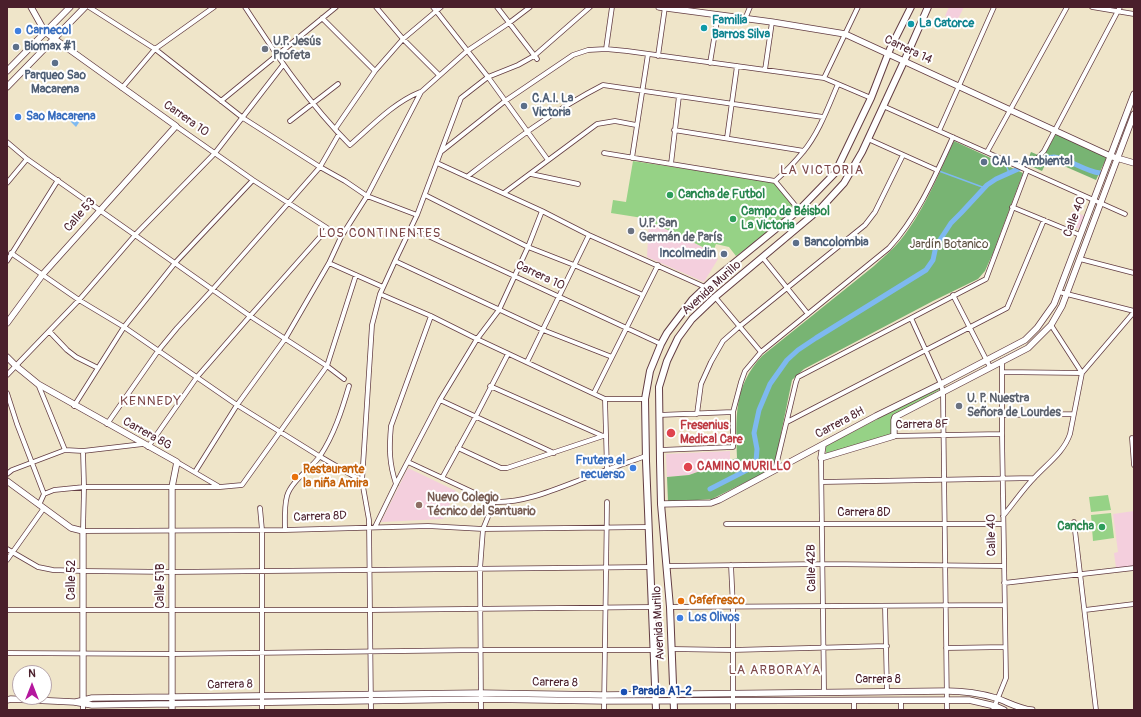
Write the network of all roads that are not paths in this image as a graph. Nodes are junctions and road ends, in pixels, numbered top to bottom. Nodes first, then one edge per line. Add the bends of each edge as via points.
1 (31, 7) edge
2 (70, 7) edge
3 (86, 7) edge
4 (89, 7) edge
5 (214, 7) edge
6 (245, 7) edge
7 (336, 7) edge
8 (376, 7) edge
9 (441, 7) edge
10 (497, 7) edge
11 (530, 7) edge
12 (590, 7) edge
13 (612, 7) edge
14 (663, 7) edge
15 (750, 7) edge
16 (858, 7) edge
17 (911, 7) edge
18 (928, 7) edge
19 (994, 7) edge
20 (1067, 7) edge
21 (1092, 7) edge
22 (434, 9) edge
23 (1119, 9) edge
24 (1134, 14) edge
25 (718, 15) junction
26 (322, 18) junction
27 (745, 19) junction
28 (772, 22) junction
29 (509, 23) junction
30 (45, 32) junction
31 (845, 34) junction
32 (54, 39) junction
33 (403, 39) junction
34 (155, 49) junction
35 (606, 49) junction
36 (467, 51) junction
37 (888, 53) junction
38 (648, 54) junction
39 (658, 56) junction
40 (277, 57) junction
41 (536, 58) junction
42 (904, 60) junction
43 (710, 63) junction
44 (283, 65) junction
45 (737, 66) junction
46 (764, 70) junction
47 (7, 71) edge
48 (375, 72) junction
49 (439, 75) junction
50 (488, 77) junction
51 (824, 78) junction
52 (338, 84) dead end
53 (838, 84) junction
54 (959, 86) junction
55 (7, 87) edge
56 (122, 88) junction
57 (642, 91) junction
58 (421, 92) junction
59 (1134, 94) edge
60 (679, 96) junction
61 (871, 98) junction
62 (221, 101) junction
63 (505, 101) junction
64 (312, 103) junction
65 (731, 104) junction
66 (883, 106) junction
67 (1009, 110) junction
68 (1134, 114) edge
69 (823, 117) junction
70 (244, 118) junction
71 (290, 121) dead end
72 (636, 125) junction
73 (176, 126) junction
74 (334, 129) junction
75 (674, 130) junction
76 (526, 131) junction
77 (939, 131) junction
78 (1055, 131) junction
79 (339, 134) junction
80 (952, 137) junction
81 (727, 138) junction
82 (868, 139) junction
83 (7, 142) edge
84 (442, 151) junction
85 (804, 151) junction
86 (987, 152) junction
87 (215, 153) junction
88 (604, 153) dead end
89 (903, 154) junction
90 (1110, 156) junction
91 (27, 158) junction
92 (632, 158) junction
93 (1118, 158) junction
94 (548, 160) junction
95 (1134, 162) edge
96 (437, 163) junction
97 (670, 164) junction
98 (320, 167) junction
99 (1019, 167) junction
100 (937, 170) junction
101 (1026, 170) junction
102 (531, 174) junction
103 (468, 176) junction
104 (58, 180) junction
105 (253, 180) junction
106 (775, 181) junction
107 (7, 184) edge
108 (578, 184) dead end
109 (504, 193) junction
110 (425, 195) junction
111 (367, 196) junction
112 (1093, 200) junction
113 (289, 203) junction
114 (1101, 203) junction
115 (1012, 207) junction
116 (100, 210) junction
117 (799, 210) junction
118 (542, 211) junction
119 (1125, 214) dead end
120 (417, 215) junction
121 (1044, 220) junction
122 (411, 228) junction
123 (327, 229) junction
124 (136, 234) junction
125 (589, 235) junction
126 (1080, 235) junction
127 (341, 237) junction
128 (528, 247) junction
129 (12, 253) junction
130 (763, 258) junction
131 (1080, 259) junction
132 (7, 260) edge
133 (395, 261) junction
134 (175, 263) junction
135 (329, 263) junction
136 (574, 265) junction
137 (658, 265) junction
138 (1134, 273) edge
139 (43, 274) junction
140 (356, 275) junction
141 (515, 276) junction
142 (383, 287) junction
143 (705, 287) junction
144 (787, 288) junction
145 (213, 289) junction
146 (1059, 292) junction
147 (380, 294) junction
148 (1067, 294) junction
149 (643, 295) junction
150 (559, 296) junction
151 (954, 296) junction
152 (715, 297) junction
153 (79, 300) junction
154 (499, 310) junction
155 (1134, 311) edge
156 (808, 314) junction
157 (250, 316) junction
158 (431, 316) junction
159 (911, 318) junction
160 (7, 323) edge
161 (1051, 324) junction
162 (740, 326) junction
163 (124, 327) junction
164 (626, 328) junction
165 (969, 328) junction
166 (543, 330) junction
167 (49, 331) junction
168 (285, 339) junction
169 (477, 339) junction
170 (1025, 340) joint
171 (661, 344) junction
172 (925, 350) junction
173 (158, 351) junction
174 (761, 352) junction
175 (508, 354) junction
176 (7, 356) edge
177 (612, 357) junction
178 (986, 361) junction
179 (1002, 361) junction
180 (527, 362) junction
181 (16, 366) junction
182 (327, 366) junction
183 (990, 367) junction
184 (98, 368) junction
185 (1002, 372) junction
186 (1082, 374) junction
187 (7, 375) edge
188 (197, 378) junction
189 (344, 379) dead end
190 (38, 384) junction
191 (941, 384) junction
192 (349, 386) dead end
193 (490, 386) junction
194 (7, 393) edge
195 (594, 393) junction
196 (943, 393) junction
197 (605, 399) junction
198 (645, 399) junction
199 (440, 400) junction
200 (237, 405) junction
201 (74, 406) junction
202 (733, 412) junction
203 (697, 414) junction
204 (1073, 414) junction
205 (659, 415) junction
206 (1002, 415) junction
207 (476, 416) junction
208 (787, 422) junction
209 (107, 424) junction
210 (280, 431) junction
211 (1002, 434) junction
212 (605, 436) junction
213 (894, 436) junction
214 (944, 436) junction
215 (1132, 438) dead end
216 (145, 445) junction
217 (823, 445) junction
218 (458, 448) junction
219 (65, 450) junction
220 (660, 450) junction
221 (82, 451) junction
222 (555, 453) junction
223 (319, 456) junction
224 (646, 456) junction
225 (821, 458) junction
226 (177, 462) junction
227 (408, 462) junction
228 (32, 463) junction
229 (1134, 465) edge
230 (607, 470) junction
231 (775, 470) junction
232 (195, 472) junction
233 (7, 474) edge
234 (442, 478) junction
235 (1034, 478) junction
236 (1002, 479) junction
237 (945, 480) junction
238 (7, 481) edge
239 (362, 481) junction
240 (822, 482) junction
241 (396, 484) junction
242 (84, 487) junction
243 (220, 487) junction
244 (172, 488) junction
245 (44, 494) junction
246 (494, 502) junction
247 (606, 502) dead end
248 (661, 504) junction
249 (42, 506) junction
250 (260, 508) dead end
251 (1003, 516) junction
252 (1074, 522) dead end
253 (726, 524) dead end
254 (823, 524) junction
255 (945, 524) junction
256 (1003, 524) junction
257 (369, 527) junction
258 (375, 527) junction
259 (606, 527) junction
260 (649, 527) junction
261 (483, 529) junction
262 (172, 530) junction
263 (262, 530) junction
264 (286, 530) junction
265 (83, 531) junction
266 (7, 549) edge
267 (12, 553) junction
268 (7, 560) edge
269 (823, 564) junction
270 (731, 565) junction
271 (667, 566) junction
272 (946, 566) junction
273 (1004, 566) junction
274 (651, 567) junction
275 (606, 568) junction
276 (1134, 568) edge
277 (480, 569) junction
278 (262, 570) junction
279 (370, 570) junction
280 (83, 571) junction
281 (172, 572) junction
282 (1080, 575) junction
283 (1004, 583) junction
284 (1134, 604) edge
285 (1004, 605) junction
286 (823, 606) junction
287 (885, 606) junction
288 (946, 606) junction
289 (653, 607) junction
290 (670, 607) junction
291 (733, 607) junction
292 (606, 608) junction
293 (480, 609) junction
294 (7, 610) edge
295 (82, 610) junction
296 (172, 610) junction
297 (262, 610) junction
298 (371, 610) junction
299 (1085, 610) junction
300 (887, 646) junction
301 (1005, 647) junction
302 (824, 648) junction
303 (946, 648) junction
304 (672, 649) junction
305 (480, 650) junction
306 (654, 650) junction
307 (732, 650) junction
308 (605, 651) junction
309 (371, 652) junction
310 (7, 653) edge
311 (262, 653) junction
312 (82, 654) junction
313 (172, 654) junction
314 (946, 690) junction
315 (824, 691) junction
316 (887, 691) junction
317 (732, 693) junction
318 (481, 696) junction
319 (656, 697) junction
320 (673, 697) junction
321 (371, 698) junction
322 (604, 698) junction
323 (262, 699) junction
324 (998, 699) junction
325 (7, 700) edge
326 (172, 700) junction
327 (733, 700) junction
328 (854, 700) junction
329 (947, 700) junction
330 (901, 701) junction
331 (83, 705) edge
332 (994, 708) edge
333 (172, 710) edge
334 (262, 710) edge
335 (371, 710) edge
336 (481, 710) edge
337 (604, 710) edge
338 (656, 710) edge
339 (674, 710) edge
340 (733, 710) edge
341 (854, 710) edge
342 (901, 710) edge
343 (947, 710) edge
344 (1004, 710) edge
345 (1032, 710) edge
346 (1096, 710) edge

1 - 30 street, Carrera 10
2 - 30 street
3 - 32 street
4 - 34 street
5 - 34 street
6 - 40 street
7 - 26 street
8 - 33 street
9 - 22 street
10 - 29 street
11 - 29 street
12 - 41 street
13 - 35 street
14 - 25 street, Carrera 14
14 - 39 street
15 - 27 street
16 - 31 street
17 - 37 main road, Avenida Murillo
18 - 42 main road, Avenida Murillo
19 - 54 street
20 - 67 street
21 - 23 street
22 - 33 street
22 - 36 street
23 - 24 street
23 - 78 street
25 - 27 street, Carrera 14
25 - 43 street
26 - 40 street
26 - 48 street
27 - 28 street, Carrera 14
28 - 31 street, Carrera 14
28 - 46 street
29 - 36 street
29 - 41 street
30 - 32 street, Carrera 10
30 - 47 street
31 - 37 street, Carrera 14
31 - 51 street
32 - 55 street
32 - 56 street, Carrera 10
33 - 48 street
33 - 49 street
34 - 56 street
34 - 62 street
35 - 38 street
35 - 63 street via 588,50 573,55
36 - 49 street
36 - 50 street
37 - 42 street, Carrera 14
37 - 61 main road, Avenida Murillo
38 - 39 street
38 - 57 street
39 - 43 street
40 - 44 street
40 - 62 street
41 - 50 street
42 - 54 street, Carrera 14
42 - 66 main road, Avenida Murillo
43 - 45 street
44 - 64 street
44 - 70 street
45 - 46 street
45 - 65 street
46 - 51 street
48 - 74 street
49 - 58 street
50 - 63 street
50 - 84 street via 460,98
51 - 53 street
52 - 64 street
53 - 61 street
53 - 69 street
54 - 67 street, Carrera 14
54 - 77 street
56 - 73 street, Carrera 10
57 - 60 street
57 - 72 street
57 - 76 street via 603,85
58 - 79 street via 396,105 350,145
58 - 111 street
59 - 90 street, Calle 40
60 - 65 street
60 - 75 street
61 - 117 main road, Avenida Murillo via 840,166
62 - 70 street
63 - 76 street
63 - 84 street
64 - 71 street
64 - 74 street
65 - 69 street
65 - 81 street
66 - 77 street
66 - 82 main road, Avenida Murillo
67 - 78 street, Carrera 14
67 - 86 street
68 - 93 street, Calle 40
69 - 85 street
70 - 87 street
70 - 98 street
72 - 92 street
72 - 94 street via 615,121 597,124
73 - 87 street, Carrera 10
73 - 116 street, Calle 53
74 - 79 street
75 - 81 street
75 - 97 street
76 - 94 street
76 - 103 street
77 - 80 street
78 - 90 street, Carrera 14
78 - 99 street via 1036,160
79 - 98 street
80 - 86 street
80 - 100 street
81 - 85 street
82 - 89 street
82 - 130 main road, Avenida Murillo via 840,189
83 - 91 street
84 - 96 street
85 - 106 street
86 - 99 street
87 - 105 street, Carrera 10
87 - 124 street
88 - 92 street
89 - 100 street
89 - 144 street via 865,225
90 - 93 street, Carrera 14
90 - 112 street, Calle 40
91 - 104 street
91 - 107 street
92 - 97 street
93 - 95 street, Carrera 14
93 - 114 street, Calle 40
94 - 102 street
96 - 103 street
96 - 110 street
97 - 106 street
98 - 111 street
98 - 113 street
99 - 101 street
100 - 156 street via 916,213 899,238
101 - 112 street
101 - 115 street
102 - 108 street
102 - 109 street
103 - 109 street
104 - 116 street
104 - 129 street
105 - 113 street, Carrera 10
105 - 134 street
106 - 117 street
109 - 118 street
110 - 120 street
110 - 128 street
111 - 120 street
111 - 127 street
112 - 114 street
112 - 126 street, Calle 40
113 - 123 street, Carrera 10
113 - 145 street
114 - 119 street
114 - 131 street, Calle 40
115 - 121 street
115 - 151 street via 986,279
116 - 124 street
116 - 139 street, Calle 53
117 - 143 main road, Avenida Murillo
118 - 125 street
118 - 128 street
120 - 122 street
121 - 126 street
121 - 165 street via 1007,308
122 - 133 street
122 - 141 street, Carrera 10
123 - 127 street, Carrera 10
123 - 157 street
124 - 134 street
124 - 153 street
125 - 136 street
125 - 137 street
126 - 146 street, Calle 40
127 - 135 street
128 - 136 street
128 - 141 street
129 - 132 street
129 - 139 street
130 - 144 street
130 - 152 main road, Avenida Murillo
131 - 138 street
131 - 148 street, Calle 40
133 - 142 street
133 - 154 street
134 - 145 street
134 - 163 street
135 - 140 street
135 - 168 street
136 - 149 street
136 - 150 street
137 - 143 street
137 - 149 street
139 - 153 street
139 - 160 street, Calle 53
140 - 142 street
140 - 182 street
141 - 150 street, Carrera 10
141 - 154 street
142 - 147 street
143 - 171 main road, Avenida Murillo via 682,311
144 - 156 street
144 - 162 street
145 - 157 street
145 - 173 street
146 - 148 street
146 - 170 street, Calle 40 via 1047,314
147 - 158 street
147 - 239 street via 372,325
148 - 155 street
148 - 161 street, Calle 40
149 - 164 street
150 - 164 street, Carrera 10
150 - 166 street
151 - 159 street
151 - 165 street
152 - 162 street
152 - 205 main road, Avenida Murillo via 692,319 672,348 659,387
153 - 163 street
153 - 167 street
154 - 166 street
154 - 169 street
155 - 186 street
156 - 174 street
157 - 168 street
157 - 188 street
158 - 169 street
158 - 241 street via 392,426 391,467
159 - 172 street
159 - 208 street via 798,377
161 - 179 street, Calle 40 via 1028,348
161 - 186 street
162 - 174 street
162 - 203 street via 722,341 710,362 701,384
163 - 173 street
163 - 184 street
164 - 171 street, Carrera 10
164 - 177 street
165 - 172 street
165 - 178 street
166 - 177 street
166 - 180 street
167 - 181 street
167 - 184 street via 76,357
168 - 182 street
168 - 200 street
169 - 175 street
169 - 199 street
170 - 178 street, Carrera 8H
171 - 198 main road, Avenida Murillo via 650,370
172 - 191 street
172 - 208 street
173 - 188 street
173 - 209 street
174 - 202 street via 745,371
175 - 180 street
175 - 193 street
176 - 181 street, Carrera 8G
177 - 195 street
178 - 183 street
178 - 191 street, Carrera 8H
179 - 183 street
179 - 185 street, Calle 40
180 - 195 street
181 - 187 street
181 - 190 street, Carrera 8G
182 - 189 street
182 - 210 street
183 - 196 street
184 - 201 street
185 - 186 street
185 - 206 street, Calle 40
186 - 204 street
188 - 200 street
188 - 216 street
190 - 201 street, Carrera 8G
190 - 219 street
191 - 196 street
191 - 217 street, Carrera 8H
192 - 223 street via 337,424
193 - 207 street
193 - 212 street
194 - 228 street
195 - 197 street
196 - 213 street via 895,417
196 - 214 street
197 - 198 street
197 - 212 street
198 - 224 main road, Avenida Murillo
199 - 207 street
199 - 227 street
200 - 210 street
200 - 232 street
201 - 209 street, Carrera 8G
202 - 203 street
202 - 220 street via 733,447
203 - 205 street
204 - 206 street
204 - 235 street via 1066,443
205 - 220 main road, Avenida Murillo
206 - 211 street, Calle 40
207 - 218 street
207 - 222 street
208 - 231 street
209 - 216 street, Carrera 8G
210 - 223 street
210 - 243 street via 242,485
211 - 214 street, Carrera 8F
211 - 236 street, Calle 40
212 - 222 street
212 - 230 street
213 - 214 street, Carrera 8F
213 - 225 street, Carrera 8F
214 - 237 street
215 - 229 street
216 - 221 street
216 - 226 street, Carrera 8G
217 - 225 street, Calle 42B
217 - 231 street, Carrera 8H
218 - 222 street via 501,468
218 - 234 street
219 - 221 street
219 - 228 street
220 - 248 main road, Avenida Murillo
221 - 242 street, Calle 52
223 - 239 street
223 - 264 street via 287,495
224 - 230 street
224 - 260 main road, Avenida Murillo
225 - 240 street, Calle 42B
226 - 232 street, Carrera 8G
226 - 244 street, Calle 51B
227 - 234 street
227 - 241 street
228 - 233 street
228 - 245 street
230 - 246 street via 521,500
231 - 248 street, Carrera 8H via 719,500
232 - 243 street, Carrera 8G
234 - 246 street
235 - 236 street
235 - 251 street
236 - 237 street
236 - 251 street, Calle 40
237 - 240 street
237 - 255 street
238 - 249 street, Carrera 8D
239 - 257 street
240 - 254 street, Calle 42B
241 - 258 street
242 - 244 street
242 - 245 street via 54,490
242 - 265 street, Calle 52
243 - 244 street
244 - 262 street, Calle 51B
245 - 249 street
246 - 261 street
247 - 259 street
248 - 271 main road, Avenida Murillo
249 - 265 street, Carrera 8D via 71,528
249 - 267 street
250 - 263 street
251 - 256 street, Calle 40
252 - 282 street
253 - 254 street, Carrera 8D
254 - 255 street, Carrera 8D
254 - 269 street, Calle 42B
255 - 256 street, Carrera 8D
255 - 272 street
256 - 273 street, Calle 40
257 - 258 street, Carrera 8D
257 - 264 street, Carrera 8D
257 - 279 street
258 - 261 street, Carrera 8D
259 - 260 street, Carrera 8D
259 - 261 street, Carrera 8D
259 - 275 street
260 - 274 main road, Avenida Murillo
261 - 277 street
262 - 263 street, Carrera 8D
262 - 265 street, Carrera 8D
262 - 281 street, Calle 51B
263 - 264 street, Carrera 8D
263 - 278 street
265 - 280 street, Calle 52
266 - 267 street
267 - 268 street
267 - 280 street via 38,567
269 - 270 street
269 - 272 street
269 - 286 street, Calle 42B
270 - 271 street
270 - 291 street
271 - 290 main road, Avenida Murillo
272 - 273 street
272 - 288 street
273 - 283 street, Calle 40
274 - 275 street
274 - 289 main road, Avenida Murillo
275 - 277 street
275 - 292 street
276 - 282 street
277 - 279 street
277 - 293 street
278 - 279 street
278 - 281 street
278 - 297 street
279 - 298 street
280 - 281 street
280 - 295 street, Calle 52
281 - 296 street, Calle 51B
282 - 283 street
282 - 299 street
283 - 285 street, Calle 40
284 - 299 street
285 - 288 street
285 - 301 street, Calle 40
286 - 287 street
286 - 291 street
286 - 302 street, Calle 42B
287 - 288 street
287 - 300 street
288 - 303 street
289 - 292 street
289 - 306 main road, Avenida Murillo
290 - 291 street
290 - 304 main road, Avenida Murillo
291 - 307 street
292 - 293 street
292 - 308 street
293 - 298 street
293 - 305 street
294 - 295 street
295 - 296 street
295 - 312 street, Calle 52
296 - 297 street
296 - 313 street, Calle 51B
297 - 298 street
297 - 311 street
298 - 309 street
299 - 346 street
300 - 302 street
300 - 316 street
301 - 303 street
301 - 324 street, Calle 40 via 1006,678
302 - 307 street
302 - 315 street, Calle 42B
303 - 314 street
304 - 307 street
304 - 320 main road, Avenida Murillo
305 - 308 street
305 - 309 street
305 - 318 street
306 - 308 street
306 - 319 main road, Avenida Murillo
307 - 317 street
308 - 322 street
309 - 311 street
309 - 321 street
310 - 312 street
311 - 313 street
311 - 323 street
312 - 313 street
312 - 331 street, Calle 52
313 - 326 street, Calle 51B
314 - 316 street, Carrera 8
314 - 324 street, Carrera 8 via 974,692
314 - 329 street
315 - 316 street, Carrera 8
315 - 317 street, Carrera 8
317 - 320 street, Carrera 8
317 - 327 street
318 - 321 street, Carrera 8
318 - 322 street, Carrera 8
318 - 336 street
319 - 320 street, Carrera 8
319 - 322 street, Carrera 8
319 - 338 main road, Avenida Murillo
320 - 327 street, Carrera 8
320 - 339 main road, Avenida Murillo
321 - 323 street, Carrera 8
321 - 335 street
322 - 337 street
323 - 326 street, Carrera 8
323 - 334 street
324 - 332 street, Calle 40
324 - 345 street, Carrera 8
325 - 331 street, Carrera 8 via 74,702
326 - 331 street, Carrera 8 via 92,698
326 - 333 street, Calle 51B
327 - 328 street, Carrera 8
327 - 340 street
328 - 330 street, Carrera 8
328 - 341 street
329 - 330 street, Carrera 8
329 - 332 street, Carrera 8 via 969,700
329 - 343 street
330 - 342 street
332 - 344 street, Carrera 8

